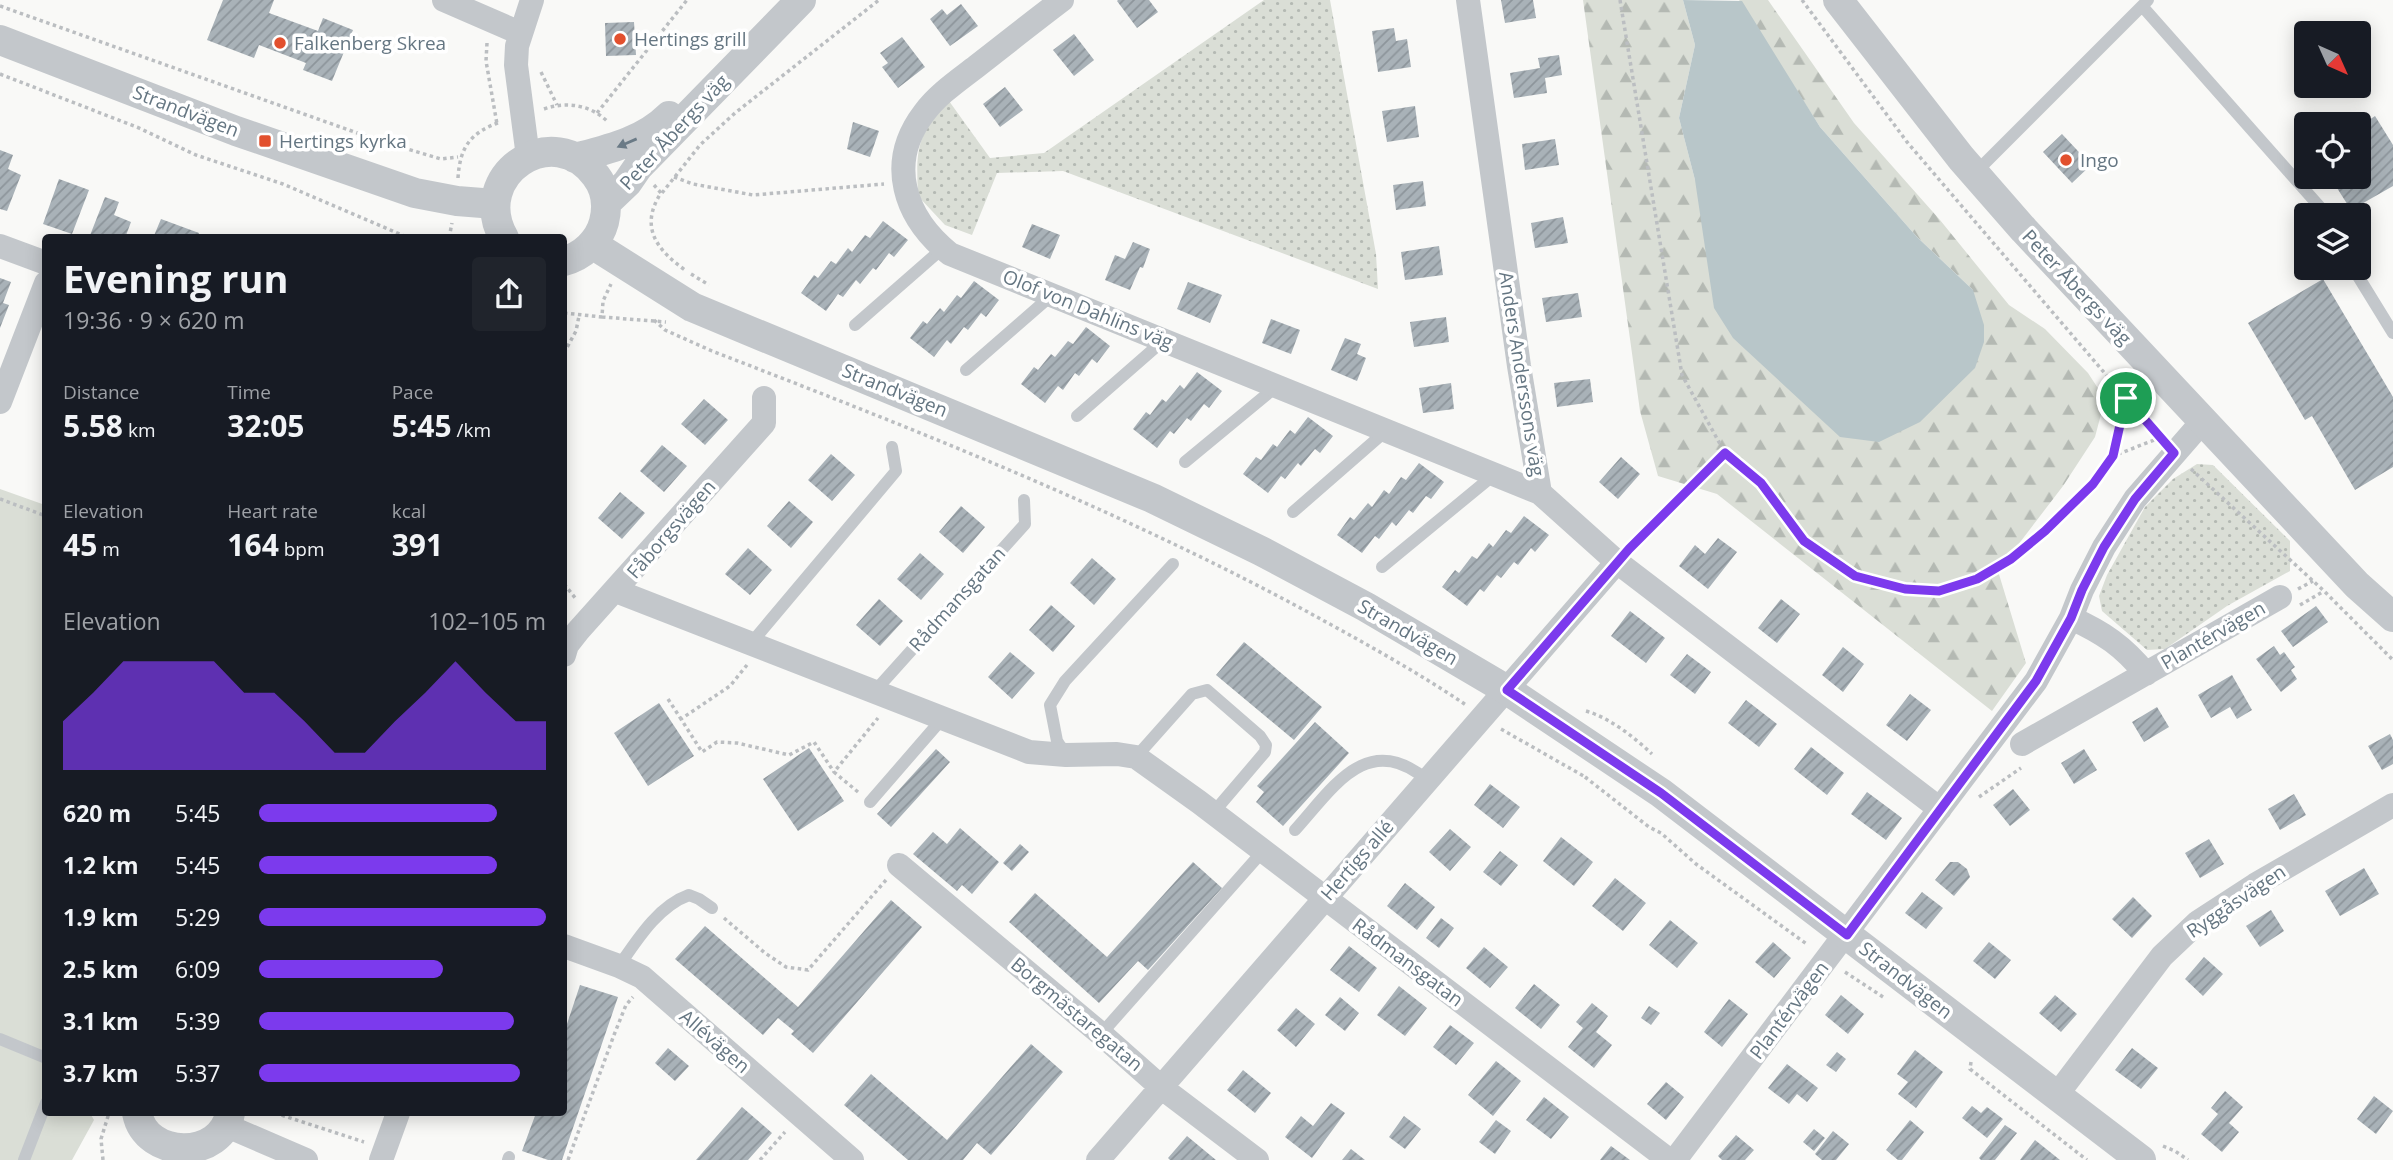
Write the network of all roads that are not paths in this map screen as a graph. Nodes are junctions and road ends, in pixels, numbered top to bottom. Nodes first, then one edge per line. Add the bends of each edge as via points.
1 (444, 0) edge
2 (532, 0) edge
3 (786, 0) edge
4 (801, 0) edge
5 (1062, 0) edge
6 (1468, 0) edge
7 (1838, 0) edge
8 (2145, 3) edge
9 (520, 33) junction
10 (0, 40) edge
11 (528, 157) junction
12 (575, 158) junction
13 (1974, 173) junction
14 (606, 203) junction
15 (2317, 203) edge
16 (495, 204) junction
17 (502, 234) edge
18 (592, 244) junction
19 (0, 246) edge
20 (943, 248) junction
21 (567, 260) edge
22 (42, 262) edge
23 (2360, 280) edge
24 (42, 294) edge
25 (1052, 295) junction
26 (855, 325) dead end
27 (2393, 333) edge
28 (1164, 340) junction
29 (966, 370) dead end
30 (1277, 386) junction
31 (764, 398) dead end
32 (0, 402) edge
33 (1077, 416) dead end
34 (2202, 422) junction
35 (1387, 430) junction
36 (892, 447) dead end
37 (1185, 462) dead end
38 (1495, 474) junction
39 (1540, 493) junction
40 (1024, 500) dead end
41 (1293, 512) dead end
42 (1617, 562) junction
43 (1173, 564) dead end
44 (1382, 567) dead end
45 (616, 591) junction
46 (2285, 604) road end
47 (2393, 617) edge
48 (2071, 618) junction
49 (756, 644) junction
50 (567, 645) edge
51 (2146, 674) junction
52 (1507, 690) junction
53 (883, 696) junction
54 (942, 719) junction
55 (2026, 753) road end
56 (1066, 755) junction
57 (1136, 757) junction
58 (1427, 780) junction
59 (870, 802) road end
60 (2393, 805) edge
61 (1940, 809) junction
62 (1213, 813) junction
63 (1295, 830) dead end
64 (1263, 852) junction
65 (899, 865) road end
66 (1324, 897) junction
67 (712, 908) road end
68 (1847, 935) junction
69 (567, 947) edge
70 (619, 966) junction
71 (1101, 1034) junction
72 (0, 1039) edge
73 (42, 1056) edge
74 (1162, 1087) junction
75 (2056, 1096) junction
76 (42, 1113) edge
77 (138, 1116) edge
78 (397, 1116) edge
79 (229, 1119) edge
80 (383, 1155) edge
81 (168, 1157) edge
82 (24, 1160) edge
83 (306, 1160) edge
84 (852, 1160) edge
85 (1098, 1160) edge
86 (1257, 1160) edge
87 (1669, 1160) edge
88 (1675, 1160) edge
89 (2141, 1160) edge

1 - 9 street
2 - 9 street
3 -> 12 street, Peter Åbergs väg via 663,123 623,145
4 - 14 street, Peter Åbergs väg
5 - 20 street, Olof von Dahlins väg via 946,91 913,131 903,182 911,208
6 - 39 street, Anders Anderssons väg
7 - 13 street, Peter Åbergs väg
8 - 13 lane
8 - 15 lane
9 - 11 street via 516,65
10 - 16 street, Strandvägen via 415,193
11 - 12 street via 552,152
11 - 16 street via 503,179
12 - 14 street via 598,179
13 - 34 street, Peter Åbergs väg
14 - 18 street via 603,225
16 - 17 street
18 - 21 street
18 - 52 street, Strandvägen via 692,307 1164,504 1261,551
19 - 22 street
20 - 25 street, Olof von Dahlins väg
20 - 26 lane
23 - 27 lane
24 - 32 street
25 - 28 street, Olof von Dahlins väg
25 - 29 lane
28 - 30 street, Olof von Dahlins väg
28 - 33 lane
30 - 35 street, Olof von Dahlins väg
30 - 37 lane
31 - 45 street, Fåborgsvägen via 764,423
34 - 47 street, Peter Åbergs väg
34 - 48 street, Plantérvägen via 2167,445 2104,547
35 - 38 street, Olof von Dahlins väg
35 - 41 lane
36 - 49 lane via 896,471
38 - 39 street, Olof von Dahlins väg
38 - 44 lane
39 - 42 street, Anders Anderssons väg
40 - 53 lane, Rådmansgatan via 1025,524
42 - 52 street, Hertigs allé
42 - 61 street, Anders Anderssons väg
43 - 56 lane via 1065,681 1050,705 1056,741
45 - 49 street
45 - 50 street, Fåborgsvägen
46 - 51 street, Plantérvägen
48 - 51 street, Plantérvägen via 2126,650
48 - 61 street, Plantérvägen via 2036,681
49 - 53 street
51 - 55 street, Plantérvägen
52 - 58 street, Hertigs allé
52 - 68 street, Strandvägen via 1661,793
53 - 54 street
54 - 56 street via 1029,752
54 - 59 lane
56 - 57 street
57 - 62 street, Rådmansgatan
57 - 62 lane via 1192,694 1207,690 1266,745 1265,752
58 - 63 lane via 1410,767 1371,761 1341,779
58 - 66 street, Hertigs allé
60 - 75 street, Ryggåsvägen via 2198,922 2162,956
61 - 68 street, Plantérvägen
62 - 64 street, Rådmansgatan
64 - 66 street, Rådmansgatan
64 - 71 lane
65 - 71 street, Borgmästaregatan
66 - 74 street, Hertigs allé
66 - 87 street, Rådmansgatan
67 - 70 lane via 689,895 670,905 641,934
68 - 75 street, Strandvägen
68 - 88 street, Plantérvägen
69 - 70 street, Allévägen
70 - 84 street, Allévägen via 642,977
71 - 74 street, Borgmästaregatan
72 - 73 lane
74 - 85 street, Hertigs allé
74 - 86 street, Borgmästaregatan
75 - 89 street, Strandvägen
76 - 82 lane
77 - 81 street via 145,1136
78 - 80 street
79 - 81 street via 220,1138 204,1151
79 - 83 street

